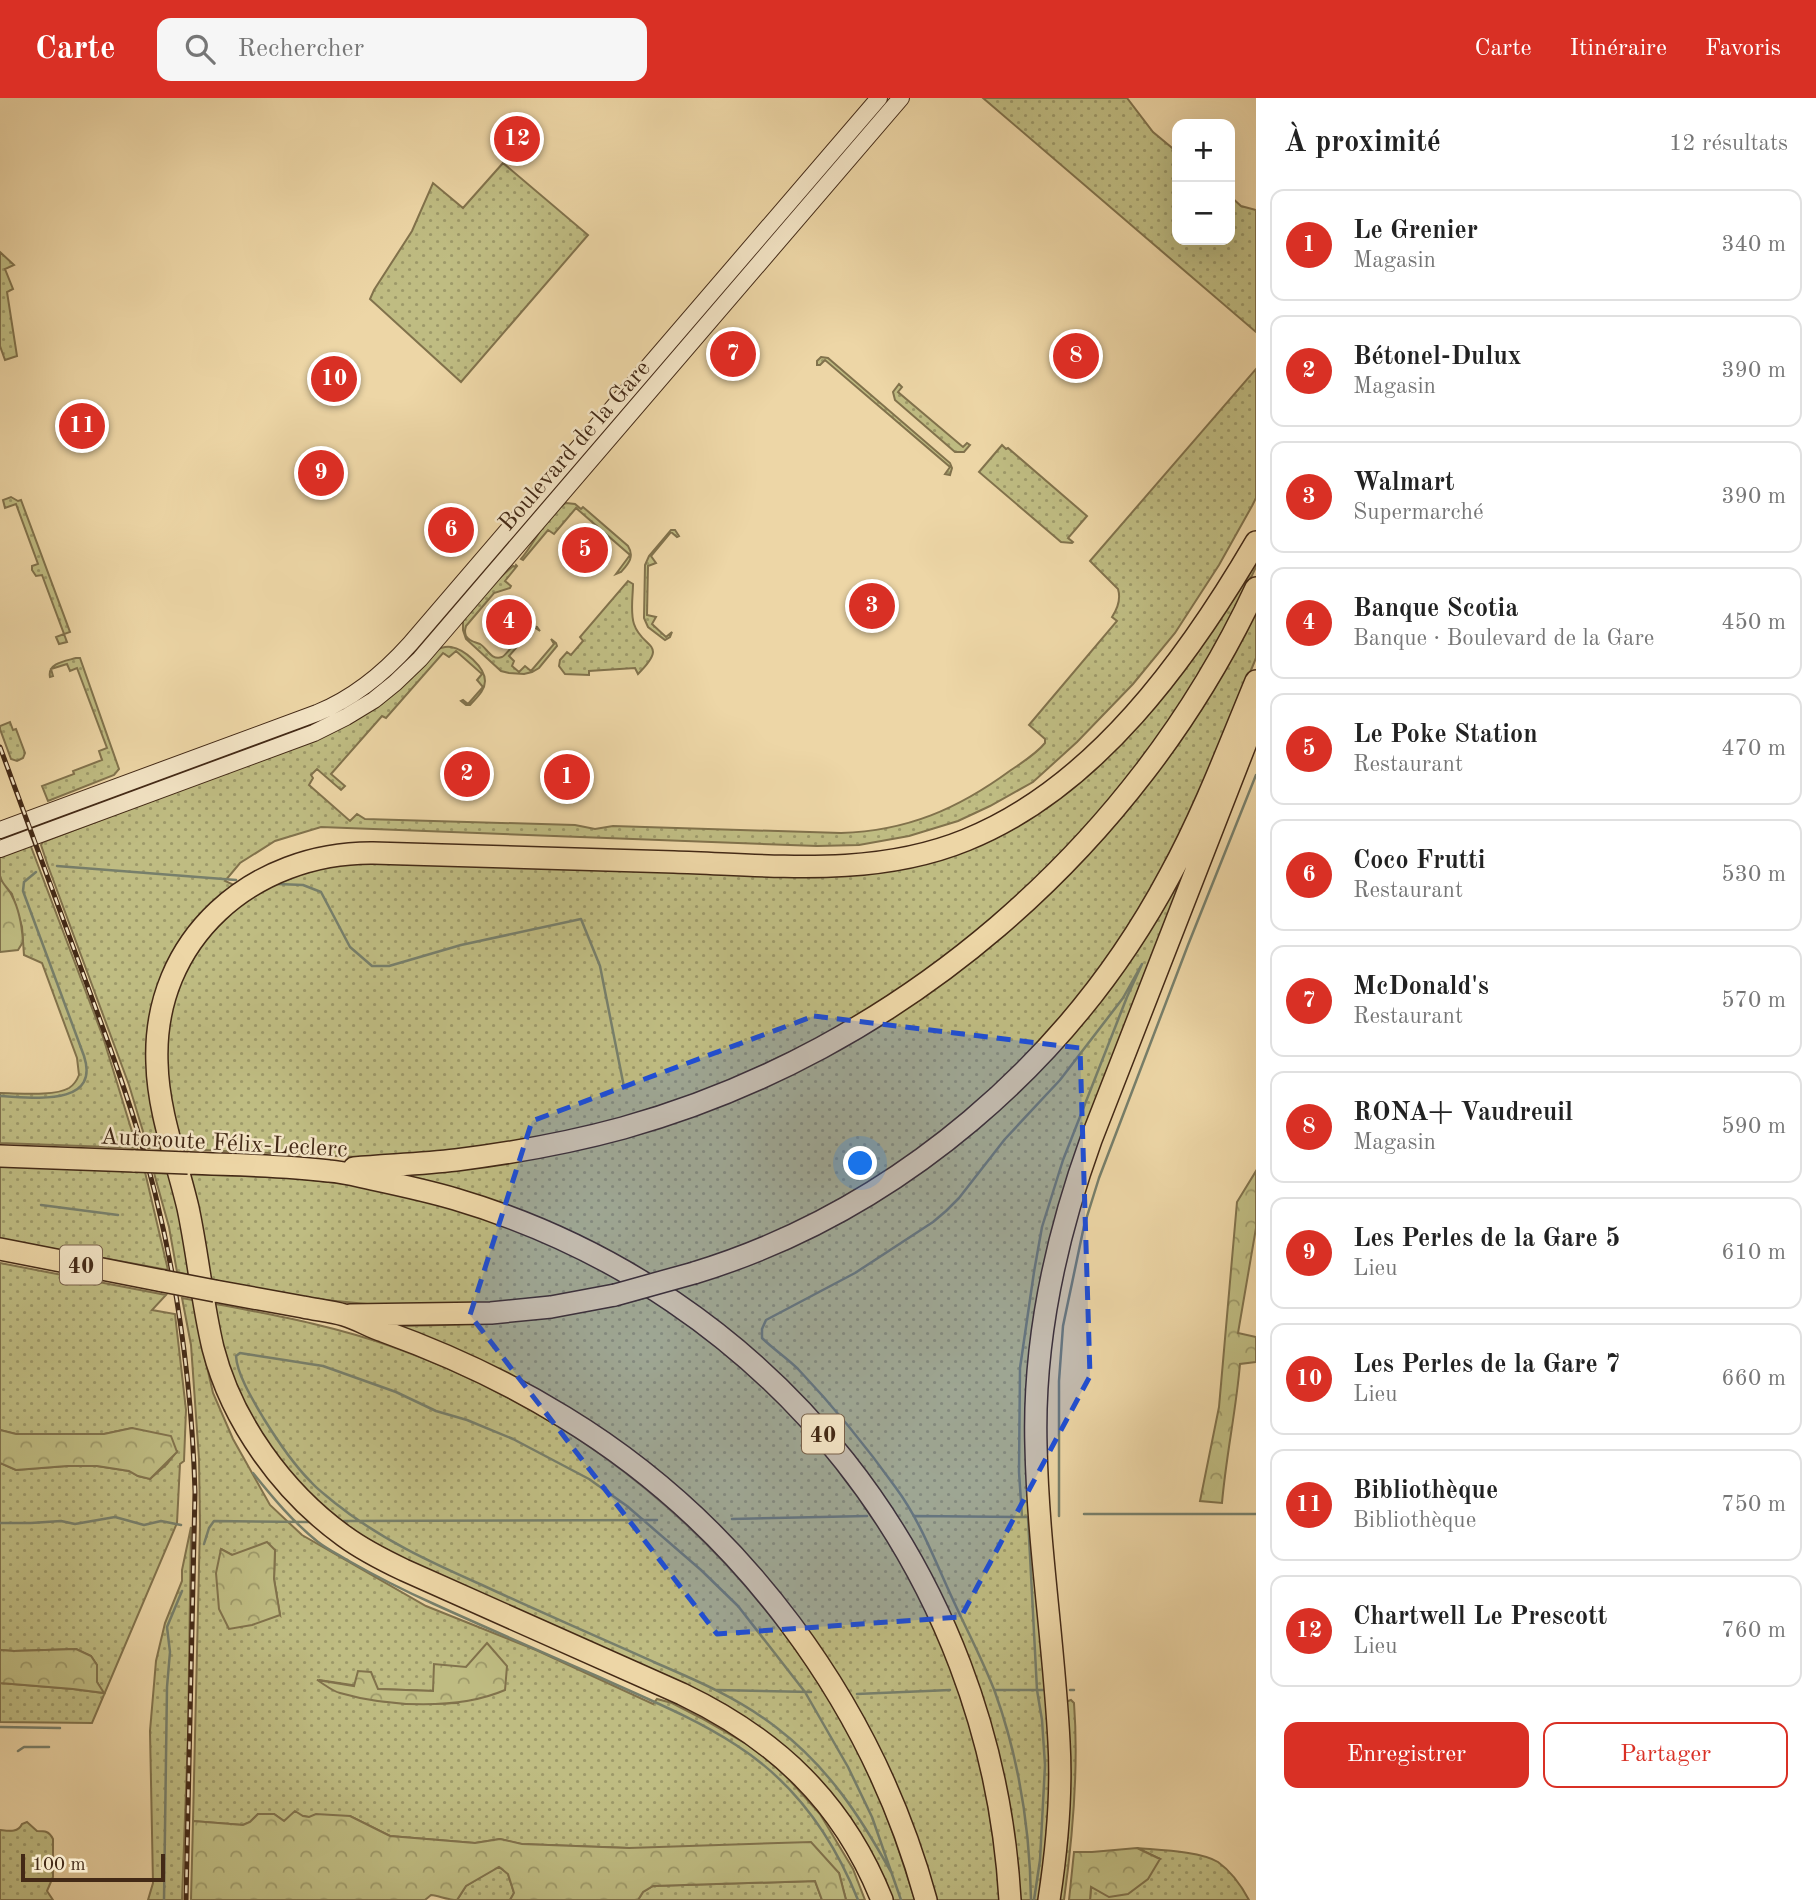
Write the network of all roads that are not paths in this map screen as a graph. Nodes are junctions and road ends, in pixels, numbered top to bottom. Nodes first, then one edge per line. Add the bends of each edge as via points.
1 (879, 98) edge
2 (901, 98) edge
3 (1256, 542) edge
4 (1256, 588) edge
5 (1256, 681) edge
6 (1256, 718) edge
7 (0, 830) edge
8 (0, 849) edge
9 (0, 1156) edge
10 (331, 1171) junction
11 (0, 1250) edge
12 (345, 1315) junction
13 (881, 1900) edge
14 (926, 1900) edge
15 (1010, 1900) edge
16 (1049, 1900) edge

1 - 7 main road, Boulevard de la Gare via 378,676 317,713
2 - 8 main road, Boulevard de la Gare via 395,684 314,733
3 - 13 highway via 1185,652 1112,736 1040,799 965,840 908,858 848,866 373,853 324,856 261,879 222,908 183,956 165,999 157,1049 158,1078 191,1222 209,1333 234,1404 276,1470 313,1511 364,1550 706,1705 752,1733 827,1804 861,1855
4 - 10 highway via 1190,708 1100,826 984,938 875,1017 755,1080 634,1125 517,1152
5 - 12 highway, bridge via 1195,827 1108,975 1014,1082 916,1163 869,1194 775,1243 615,1295 491,1313
6 - 16 highway via 1083,1163 1050,1288 1035,1443 1059,1743 1057,1835
9 - 10 highway, Autoroute Félix-Leclerc / 40, bridge
10 - 15 highway, Autoroute Félix-Leclerc / 40 via 463,1201 587,1251 699,1319 802,1411 891,1525 949,1636 975,1705 993,1773
11 - 12 highway, 40, bridge
12 - 14 highway, 40 via 469,1366 542,1404 620,1455 710,1532 787,1620 846,1708 888,1793

